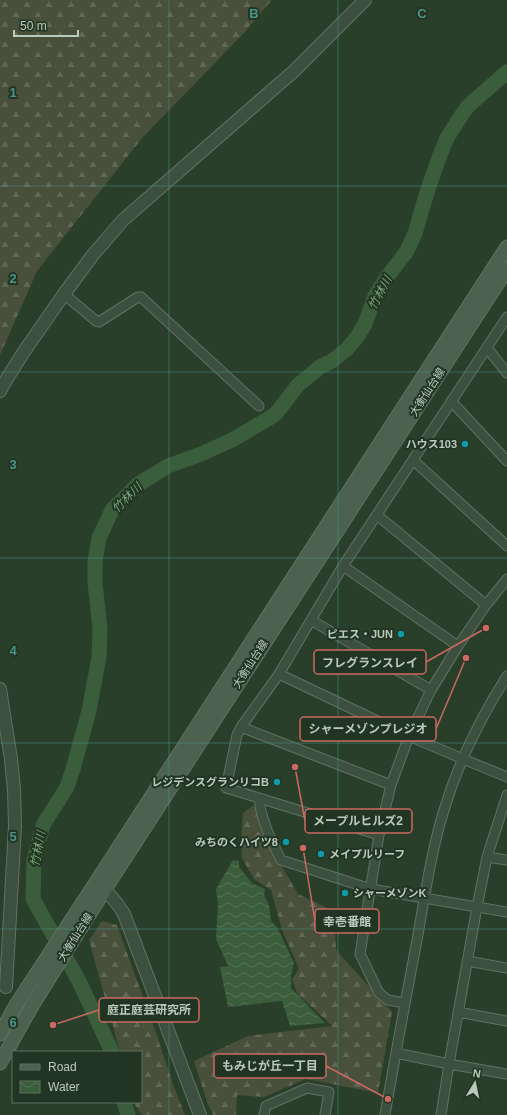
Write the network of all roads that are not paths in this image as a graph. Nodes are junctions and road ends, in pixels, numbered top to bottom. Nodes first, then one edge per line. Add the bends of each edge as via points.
1 (365, 0) edge
2 (507, 247) edge
3 (507, 269) edge
4 (64, 294) junction
5 (507, 317) edge
6 (487, 348) junction
7 (507, 373) edge
8 (0, 391) edge
9 (451, 401) junction
10 (259, 406) dead end
11 (413, 460) junction
12 (507, 460) edge
13 (377, 515) junction
14 (507, 546) edge
15 (343, 566) junction
16 (507, 579) edge
17 (486, 605) junction
18 (311, 620) junction
19 (458, 646) junction
20 (279, 674) junction
21 (507, 676) edge
22 (0, 689) edge
23 (431, 690) junction
24 (241, 727) junction
25 (409, 736) junction
26 (463, 760) junction
27 (507, 777) edge
28 (392, 785) junction
29 (507, 795) edge
30 (259, 798) junction
31 (379, 835) junction
32 (487, 857) junction
33 (507, 860) edge
34 (100, 887) junction
35 (371, 889) junction
36 (425, 899) junction
37 (476, 907) junction
38 (507, 912) edge
39 (69, 934) junction
40 (467, 961) junction
41 (507, 968) edge
42 (6, 987) dead end
43 (405, 1003) junction
44 (458, 1012) junction
45 (507, 1020) edge
46 (0, 1034) edge
47 (396, 1053) junction
48 (0, 1063) edge
49 (449, 1064) junction
50 (507, 1074) edge
51 (444, 1114) edge
52 (200, 1115) edge
53 (264, 1115) edge
54 (324, 1115) edge
55 (385, 1115) edge

1 - 4 street via 294,71 123,220
2 - 34 main road, 大衡仙台線
3 - 34 main road, 大衡仙台線 via 229,696
4 - 8 street
4 - 10 street via 99,322 141,297
5 - 6 street
6 - 7 street
6 - 9 street
9 - 11 street
9 - 12 street
11 - 13 street
11 - 14 street
13 - 15 street
13 - 17 street
15 - 18 street
15 - 19 street
16 - 17 street
17 - 19 street
18 - 20 street
18 - 23 street
19 - 23 street
20 - 24 street
20 - 25 street
21 - 26 street
22 - 42 street via 11,759 15,826
23 - 25 street
24 - 28 street
24 - 30 street via 226,788
25 - 26 street
25 - 28 street
26 - 27 street
26 - 36 street via 444,810
28 - 31 street
29 - 32 street
30 - 31 street
30 - 35 street via 268,833 281,860
31 - 35 street
32 - 33 street
32 - 37 street
34 - 39 main road, 大衡仙台線
34 - 52 street via 117,902 124,914
35 - 36 street
35 - 43 street via 360,954 379,993 388,1000
36 - 37 street
36 - 43 street
37 - 38 street
37 - 40 street
39 - 46 main road, 大衡仙台線 via 49,954
39 - 48 main road, 大衡仙台線 via 56,967
40 - 41 street
40 - 44 street
43 - 47 street
44 - 45 street
44 - 49 street
47 - 49 street
47 - 55 street
49 - 50 street
49 - 51 street
53 - 54 street via 266,1106 307,1088 329,1092

